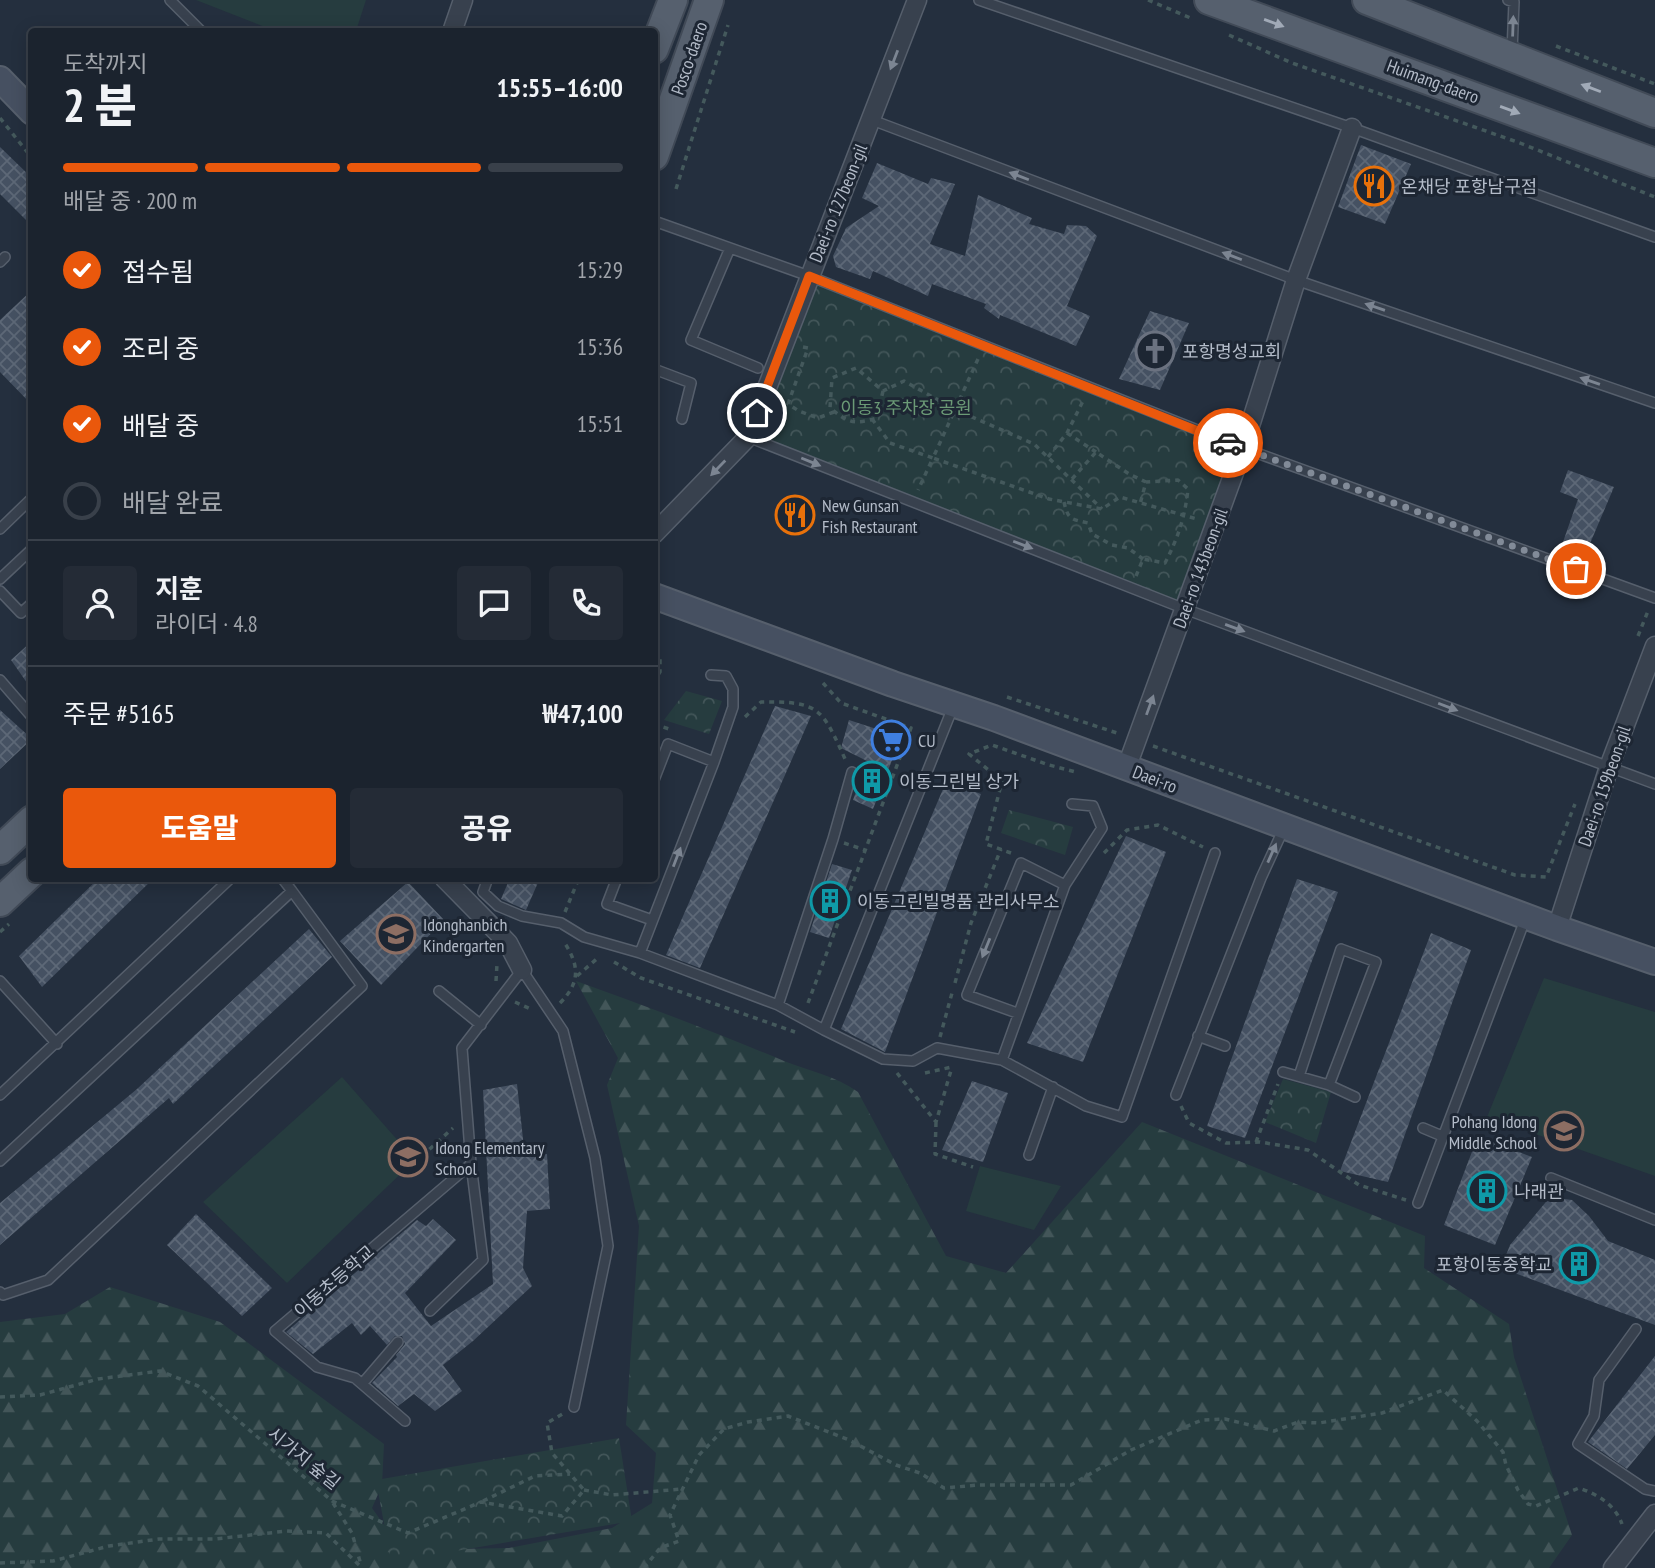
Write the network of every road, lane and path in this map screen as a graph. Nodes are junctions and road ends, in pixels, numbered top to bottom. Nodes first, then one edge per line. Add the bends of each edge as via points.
1 (170, 0) edge
2 (463, 0) edge
3 (673, 0) edge
4 (709, 0) edge
5 (917, 0) edge
6 (979, 0) edge
7 (1148, 0) edge
8 (1367, 0) edge
9 (1508, 0) edge
10 (1207, 12) edge
11 (729, 22) dead end
12 (198, 28) edge
13 (453, 28) edge
14 (1229, 35) dead end
15 (658, 39) edge
16 (1512, 57) junction
17 (0, 79) edge
18 (28, 108) edge
19 (1655, 113) edge
20 (0, 118) edge
21 (872, 120) junction
22 (1352, 128) junction
23 (658, 145) edge
24 (28, 153) edge
25 (1655, 163) edge
26 (676, 189) dead end
27 (1655, 197) edge
28 (658, 221) edge
29 (1655, 237) edge
30 (730, 248) junction
31 (809, 276) junction
32 (1296, 280) junction
33 (783, 343) junction
34 (984, 346) junction
35 (758, 368) dead end
36 (658, 371) edge
37 (1089, 387) junction
38 (883, 391) junction
39 (1655, 403) edge
40 (956, 410) junction
41 (835, 411) junction
42 (682, 419) dead end
43 (872, 419) junction
44 (1067, 433) junction
45 (748, 437) junction
46 (1243, 448) junction
47 (1096, 452) junction
48 (1048, 457) junction
49 (933, 458) junction
50 (1072, 479) junction
51 (1146, 482) junction
52 (28, 502) edge
53 (913, 502) junction
54 (1064, 502) junction
55 (1139, 504) junction
56 (1102, 509) junction
57 (1185, 516) junction
58 (1195, 518) dead end
59 (0, 529) edge
60 (658, 530) edge
61 (28, 553) edge
62 (1143, 559) junction
63 (0, 579) edge
64 (1132, 588) junction
65 (0, 591) edge
66 (658, 597) edge
67 (1655, 598) edge
68 (28, 607) edge
69 (1185, 609) junction
70 (1655, 646) edge
71 (658, 655) edge
72 (711, 675) dead end
73 (658, 676) edge
74 (810, 679) dead end
75 (0, 680) edge
76 (1001, 695) dead end
77 (955, 704) junction
78 (28, 712) edge
79 (726, 726) junction
80 (1137, 740) junction
81 (969, 754) dead end
82 (714, 762) junction
83 (1609, 767) junction
84 (1126, 769) junction
85 (658, 770) edge
86 (852, 772) joint
87 (1655, 783) edge
88 (1577, 800) dead end
89 (1072, 804) dead end
90 (28, 824) edge
91 (1284, 828) junction
92 (833, 839) junction
93 (1001, 849) junction
94 (0, 850) edge
95 (865, 850) junction
96 (1013, 853) dead end
97 (1214, 853) joint
98 (1074, 870) junction
99 (28, 876) edge
100 (227, 882) edge
101 (285, 882) edge
102 (448, 882) edge
103 (487, 882) edge
104 (577, 882) edge
105 (615, 882) edge
106 (1065, 885) junction
107 (292, 891) junction
108 (0, 902) edge
109 (1526, 915) junction
110 (652, 920) junction
111 (561, 923) junction
112 (1557, 928) junction
113 (639, 953) junction
114 (602, 954) dead end
115 (610, 959) dead end
116 (1655, 962) edge
117 (522, 970) junction
118 (577, 976) dead end
119 (0, 981) edge
120 (439, 991) dead end
121 (808, 1003) dead end
122 (778, 1004) junction
123 (1017, 1013) junction
124 (481, 1025) junction
125 (824, 1030) junction
126 (802, 1034) dead end
127 (1198, 1035) junction
128 (57, 1044) junction
129 (1225, 1046) dead end
130 (937, 1048) junction
131 (1002, 1060) junction
132 (952, 1067) dead end
133 (896, 1071) dead end
134 (1283, 1072) joint
135 (1299, 1076) junction
136 (1329, 1085) junction
137 (1053, 1087) junction
138 (0, 1095) edge
139 (1176, 1095) joint
140 (1354, 1097) dead end
141 (936, 1122) junction
142 (468, 1124) junction
143 (1423, 1128) dead end
144 (1442, 1136) junction
145 (1256, 1142) junction
146 (1030, 1155) dead end
147 (422, 1156) dead end
148 (0, 1161) edge
149 (471, 1164) junction
150 (973, 1167) dead end
151 (1551, 1178) dead end
152 (1418, 1203) joint
153 (1655, 1220) edge
154 (0, 1292) edge
155 (430, 1311) dead end
156 (1636, 1329) dead end
157 (398, 1342) dead end
158 (362, 1384) junction
159 (0, 1397) edge
160 (575, 1407) joint
161 (405, 1421) dead end
162 (570, 1474) junction
163 (683, 1489) junction
164 (584, 1490) junction
165 (1655, 1491) edge
166 (332, 1501) junction
167 (481, 1502) junction
168 (1655, 1514) edge
169 (1632, 1520) dead end
170 (0, 1563) edge
171 (362, 1568) edge
172 (644, 1568) edge
173 (1613, 1568) edge

1 - 12 lane
2 - 13 street
3 - 15 main road, Posco-daero
4 - 23 main road, Posco-daero
5 -> 21 street, Daei-ro 127beon-gil
6 - 22 lane
7 - 10 path
8 - 16 main road
16 -> 9 lane via 1514,2
10 -> 25 main road, Huimang-daero
11 - 26 path
14 - 27 path via 1292,63 1520,143
19 -> 16 main road
17 - 18 street
20 - 24 path
21 - 31 street, Daei-ro 127beon-gil
32 -> 21 lane
22 - 29 lane
22 - 32 street, Daei-ro 143beon-gil
28 - 30 lane
30 - 31 lane
30 - 35 lane via 691,340
31 - 33 street, Daei-ro 127beon-gil
31 - 34 lane
39 -> 32 lane
32 - 46 street, Daei-ro 143beon-gil
33 - 41 path via 808,348 788,404 818,418
33 - 45 street, Daei-ro 127beon-gil
34 - 37 lane
34 - 40 path
36 - 42 lane via 691,383
37 - 44 path
37 - 46 lane
38 - 40 path via 904,381
38 - 41 path via 856,368 832,378 830,408
38 - 43 path via 877,418
40 - 48 path via 1034,444
40 - 49 path
41 - 43 path via 858,424
43 - 49 path via 890,443
44 - 47 path
44 - 48 path
45 -> 53 lane
45 -> 60 street, Daei-ro 127beon-gil
46 - 67 lane
46 - 69 street, Daei-ro 143beon-gil
47 - 50 path
47 - 51 path
48 - 50 path
49 - 53 path
49 - 54 path
50 - 56 path
51 - 55 path
51 - 57 path via 1178,480 1188,489
52 - 59 lane
53 -> 64 lane
54 - 56 path
54 - 62 path via 1071,519 1088,523 1092,534
55 - 56 path via 1120,497
55 - 57 path
57 - 58 path
57 - 62 path via 1166,563
61 - 63 lane
62 - 64 path
64 - 69 lane
65 - 68 lane via 21,613
66 - 77 street, Daei-ro
80 -> 69 street, Daei-ro 143beon-gil
69 -> 83 lane
70 - 83 street, Daei-ro 159beon-gil
71 - 73 path
72 - 79 lane via 726,676 733,689
74 - 95 path via 824,684 841,703 911,728
75 - 78 lane
76 - 80 path
77 - 84 street, Daei-ro
77 - 125 lane
79 - 82 lane
79 - 86 path via 761,702 809,705 829,723
80 - 84 street, Daei-ro 143beon-gil
80 - 88 path via 1515,875 1546,877
81 - 93 path via 1002,781 986,844
82 - 85 lane via 668,744
110 -> 82 lane
83 - 87 lane
83 - 112 street, Daei-ro 159beon-gil
84 - 91 street, Daei-ro
86 - 92 lane
89 - 98 lane via 1093,806 1102,828
90 - 94 main road
91 - 109 street, Daei-ro
127 -> 91 lane
92 - 95 path
92 - 122 lane
93 - 96 path
93 - 130 path via 971,923
95 - 121 path
97 - 98 path via 1158,825 1127,830 1107,851
97 - 137 lane via 1122,1117 1086,1107
98 - 106 lane
99 - 108 main road
100 - 128 lane
101 - 107 lane
102 - 117 street via 508,943
103 - 111 lane via 483,892 498,906
104 - 111 path
105 - 110 lane via 607,904
106 - 123 lane
106 -> 123 lane via 1021,863 967,995
107 - 148 lane
107 - 154 lane via 362,986 47,1280 3,1295
109 - 112 street, Daei-ro
109 - 144 lane
110 - 113 lane
111 - 113 lane via 584,937
112 - 116 street, Daei-ro
113 - 122 lane
114 - 118 path
115 - 126 path via 641,978
117 - 124 lane
117 - 160 lane via 563,1031 595,1158 608,1245
119 - 128 lane
120 - 124 lane
122 - 125 lane
123 - 131 lane
124 - 142 lane via 462,1048
125 - 130 lane via 883,1059 913,1061
127 - 129 lane
127 - 139 lane
128 - 138 lane
130 - 131 lane
131 - 137 lane
132 - 141 path
133 - 141 path
134 - 135 lane
134 - 145 path
135 - 136 lane
135 - 136 lane via 1341,949 1376,962
136 - 140 lane
137 - 146 lane
139 - 145 path via 1189,1123 1226,1143
141 - 150 path via 934,1154
142 - 147 path via 458,1124
142 - 149 lane
143 - 144 lane
144 - 152 lane
145 - 152 path via 1308,1150 1359,1185
149 - 155 lane via 483,1260
149 - 158 lane, 이동초등학교 via 275,1331 317,1367
151 - 153 lane
156 - 165 lane via 1599,1380 1594,1416 1578,1444 1644,1489
157 - 158 lane
158 - 161 lane, 이동초등학교
159 - 166 path, 시가지 숲길 via 40,1395 98,1379 160,1371 198,1386
160 - 162 path via 547,1423 552,1453
162 - 164 path
162 - 167 path, 시가지 숲길 via 535,1476
163 - 164 path via 612,1495
163 - 169 path via 699,1455 724,1429 788,1416 849,1440 944,1488 1070,1485 1130,1450 1202,1420 1225,1419 1274,1431 1298,1422 1382,1413 1443,1390 1503,1452 1528,1504 1536,1506 1579,1488 1599,1494 1619,1515 1622,1525
163 - 172 path via 670,1515 679,1541 660,1548
164 - 167 path via 562,1516
166 - 167 path, 시가지 숲길 via 408,1533
166 - 171 path via 352,1533
168 - 173 street
170 - 171 path via 53,1561 159,1539 287,1531 326,1532

